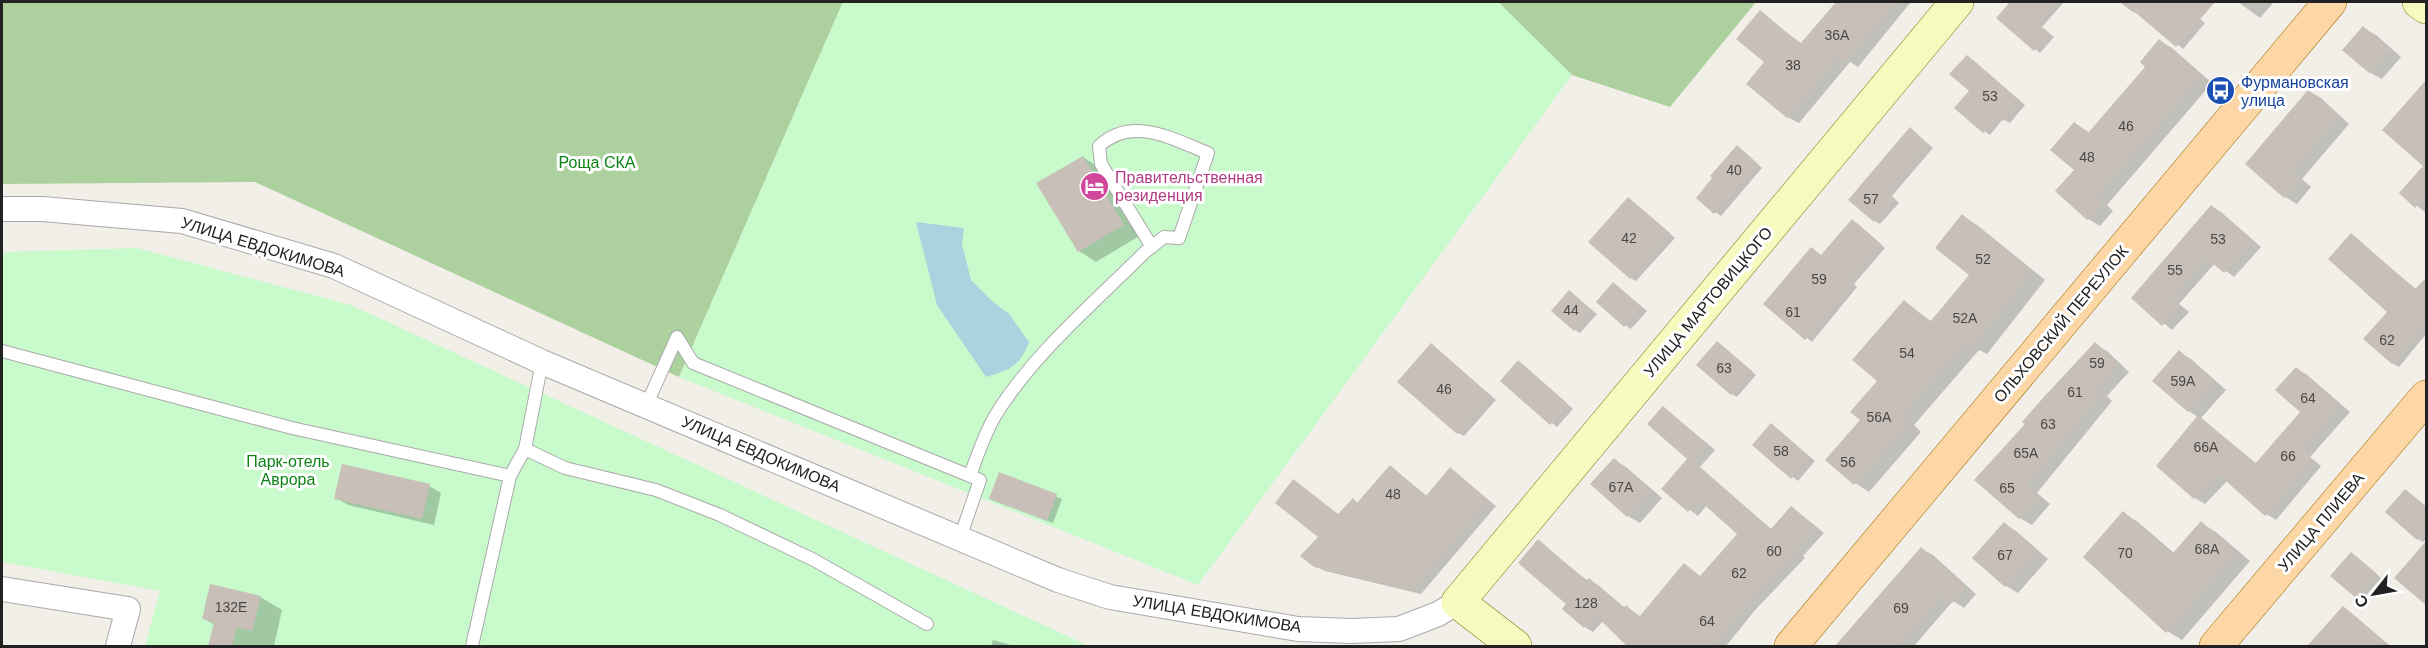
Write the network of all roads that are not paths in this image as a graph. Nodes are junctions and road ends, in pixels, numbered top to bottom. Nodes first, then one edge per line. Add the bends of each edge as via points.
1 (1957, 2) edge
2 (2330, 2) edge
3 (2419, 2) edge
4 (2427, 7) edge
5 (2, 210) edge
6 (1152, 247) junction
7 (2, 351) edge
8 (542, 362) junction
9 (2427, 398) edge
10 (646, 406) junction
11 (525, 449) junction
12 (510, 476) junction
13 (970, 476) junction
14 (960, 538) junction
15 (2, 589) edge
16 (1458, 602) junction
17 (927, 624) dead end
18 (1348, 639) edge
19 (118, 646) edge
20 (472, 646) edge
21 (1515, 646) edge
22 (1791, 646) edge
23 (2216, 646) edge

1 - 16 street, УЛИЦА МАРТОВИЦКОГО
2 - 22 main road, ОЛЬХОВСКИЙ ПЕРЕУЛОК
3 - 4 street
5 - 8 street, УЛИЦА ЕВДОКИМОВА via 42,209 182,221 334,266
6 - 6 lane via 1164,237 1179,238 1208,153 1149,130 1125,131 1099,146 1101,164
6 - 13 lane via 1011,391 989,427
7 - 12 lane via 292,428
8 - 10 street, УЛИЦА ЕВДОКИМОВА
8 - 11 lane
9 - 23 main road, УЛИЦА ПЛИЕВА
10 - 13 lane via 677,337 693,363
10 - 14 street, УЛИЦА ЕВДОКИМОВА
11 - 12 lane
11 - 17 lane via 565,468 656,490 720,515 814,560
12 - 20 lane
13 - 14 lane via 980,480
14 - 18 street, УЛИЦА ЕВДОКИМОВА via 1058,580 1110,597
15 - 19 street via 128,609
16 - 18 street, УЛИЦА ЕВДОКИМОВА via 1398,629
16 - 21 street

